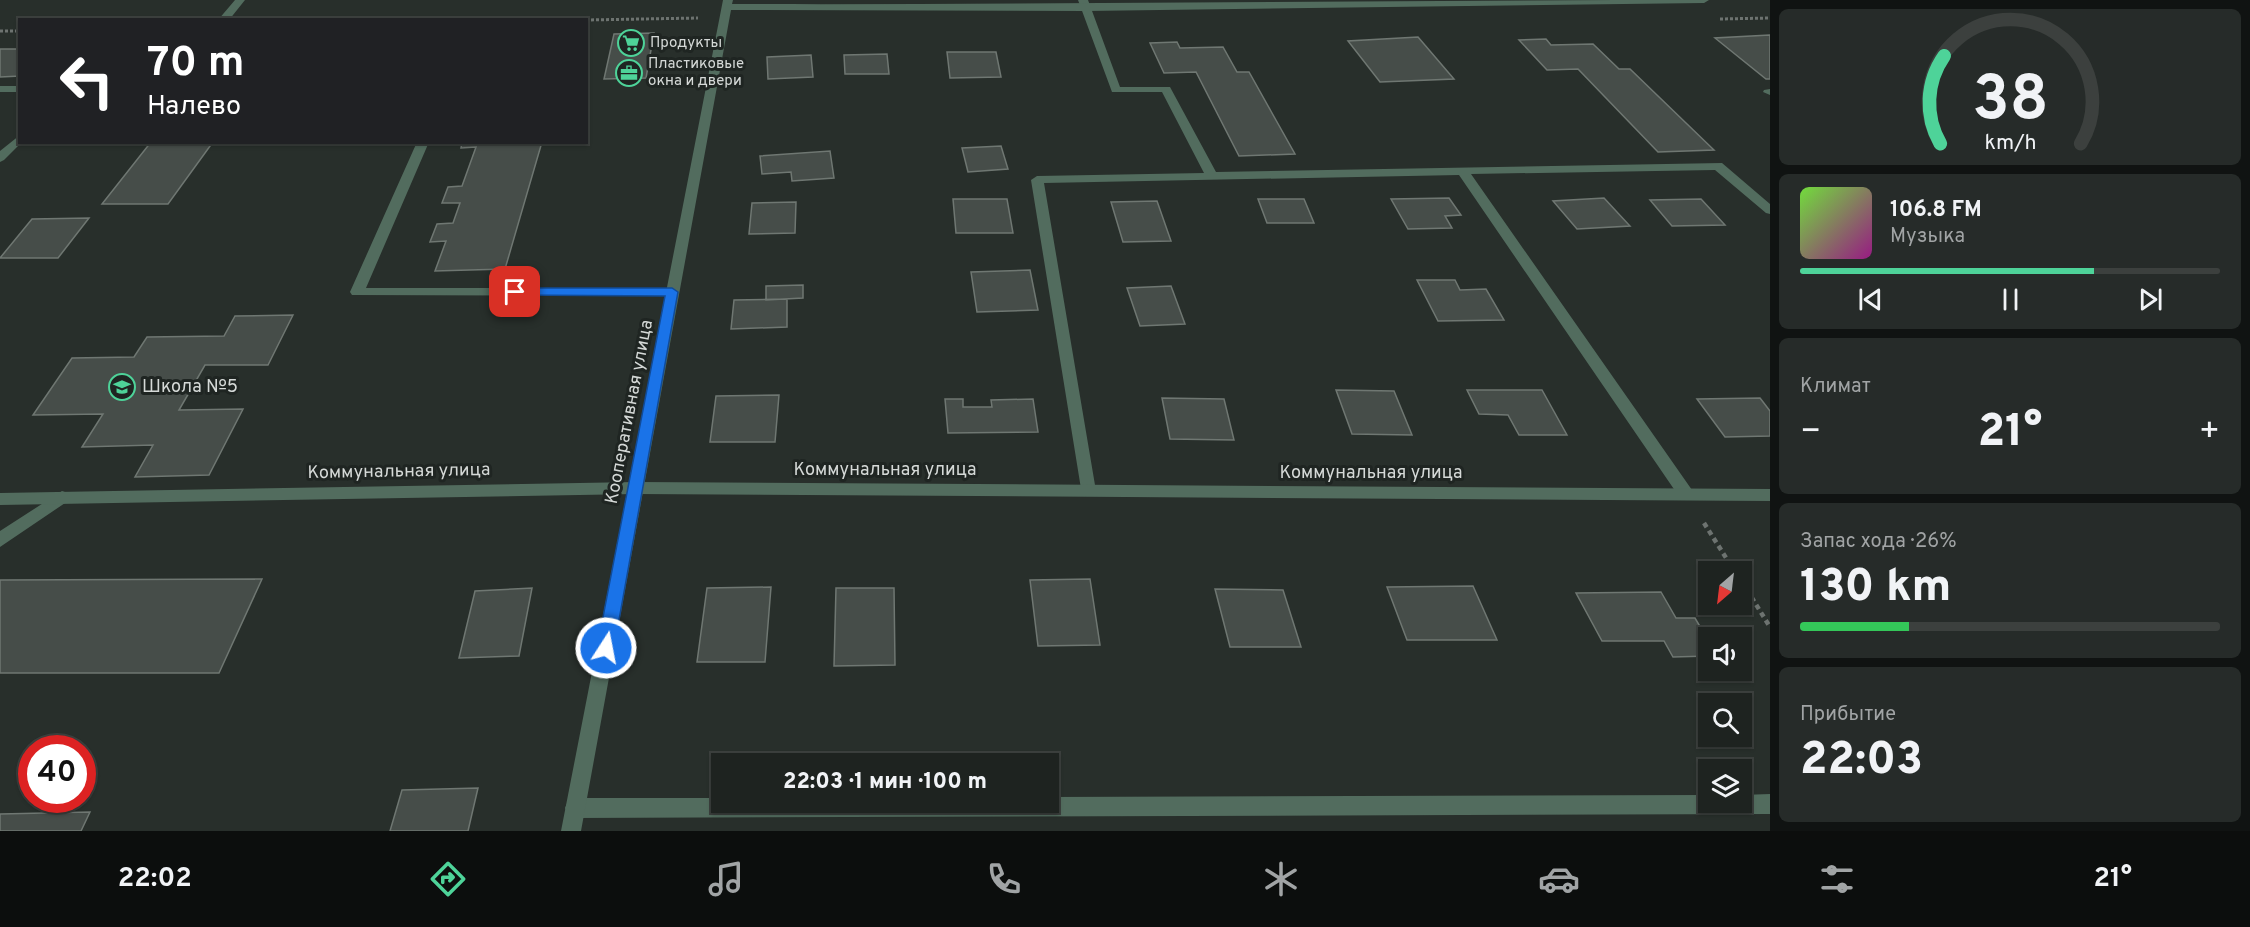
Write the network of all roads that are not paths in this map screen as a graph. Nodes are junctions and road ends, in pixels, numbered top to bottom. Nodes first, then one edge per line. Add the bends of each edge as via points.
1 (240, 0) edge
2 (1704, 0) edge
3 (728, 3) edge
4 (1346, 3) edge
5 (1084, 4) edge
6 (225, 18) edge
7 (18, 88) edge
8 (0, 89) edge
9 (18, 140) edge
10 (422, 144) edge
11 (0, 158) edge
12 (1463, 172) junction
13 (1212, 176) junction
14 (1770, 210) edge
15 (672, 292) junction
16 (636, 488) junction
17 (1088, 491) junction
18 (1686, 494) junction
19 (1770, 495) edge
20 (62, 497) junction
21 (0, 499) edge
22 (0, 540) edge
23 (1770, 804) edge
24 (575, 808) junction
25 (571, 831) edge

1 - 6 street
2 - 4 street
3 - 5 street
3 - 15 street, Кооперативная улица
4 - 5 street
5 - 13 street via 1116,90 1166,89
7 - 8 street
9 - 11 street
10 - 15 street via 357,292
12 - 13 street
12 - 14 street via 1718,166
12 - 18 street
13 - 17 street via 1037,180
15 - 16 street, Кооперативная улица
16 - 17 street, Коммунальная улица
16 - 20 street, Коммунальная улица
16 - 24 street, Кооперативная улица
17 - 18 street, Коммунальная улица
18 - 19 street, Коммунальная улица
20 - 21 street, Коммунальная улица
20 - 22 street
23 - 24 street
24 - 25 street, Кооперативная улица

